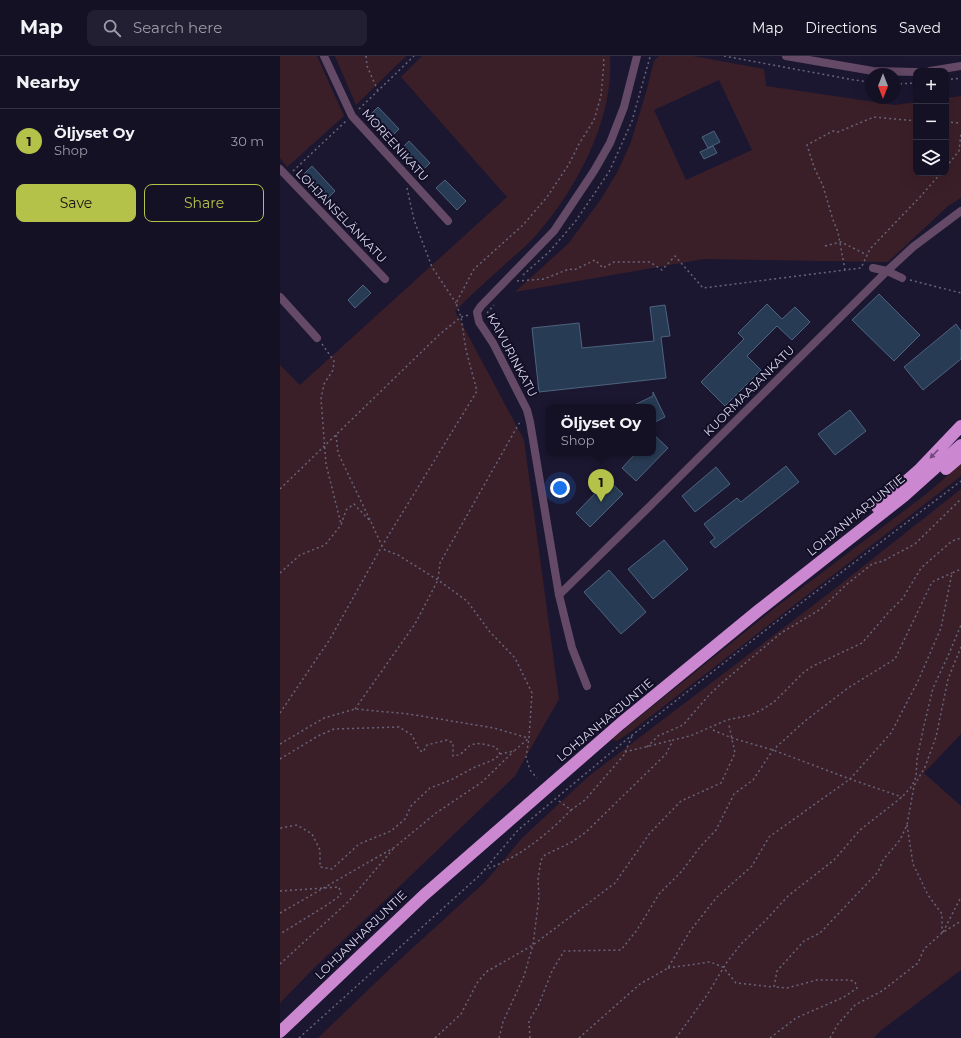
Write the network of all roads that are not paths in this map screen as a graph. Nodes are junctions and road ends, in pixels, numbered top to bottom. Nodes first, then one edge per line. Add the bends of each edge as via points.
1 (324, 56) edge
2 (637, 56) edge
3 (786, 56) edge
4 (961, 66) edge
5 (949, 68) edge
6 (913, 72) edge
7 (280, 169) edge
8 (961, 211) edge
9 (448, 221) dead end
10 (873, 268) dead end
11 (887, 271) junction
12 (902, 278) road end
13 (385, 279) dead end
14 (280, 297) edge
15 (317, 338) road end
16 (961, 426) edge
17 (961, 445) edge
18 (961, 456) edge
19 (866, 526) junction
20 (811, 570) junction
21 (559, 595) junction
22 (587, 686) dead end
23 (280, 1032) edge

1 - 9 street, MOREENIKATU via 352,116
2 - 21 street, KAIVURINKATU via 624,107 610,143 594,171 554,231 478,308 477,312 479,322 493,343 527,410
3 - 6 street via 873,71
4 - 5 street
7 - 13 street, LOHJANSELÄNKATU
8 - 11 street, KUORMAAJANKATU via 913,247
10 - 11 street
11 - 12 street
11 - 21 street, KUORMAAJANKATU
14 - 15 street
16 -> 20 highway via 920,469
17 - 19 highway, LOHJANHARJUNTIE
18 - 19 highway via 922,488
19 - 20 highway, LOHJANHARJUNTIE
20 - 23 highway, LOHJANHARJUNTIE via 620,724 424,895
21 - 22 street, KAIVURINKATU via 572,648

